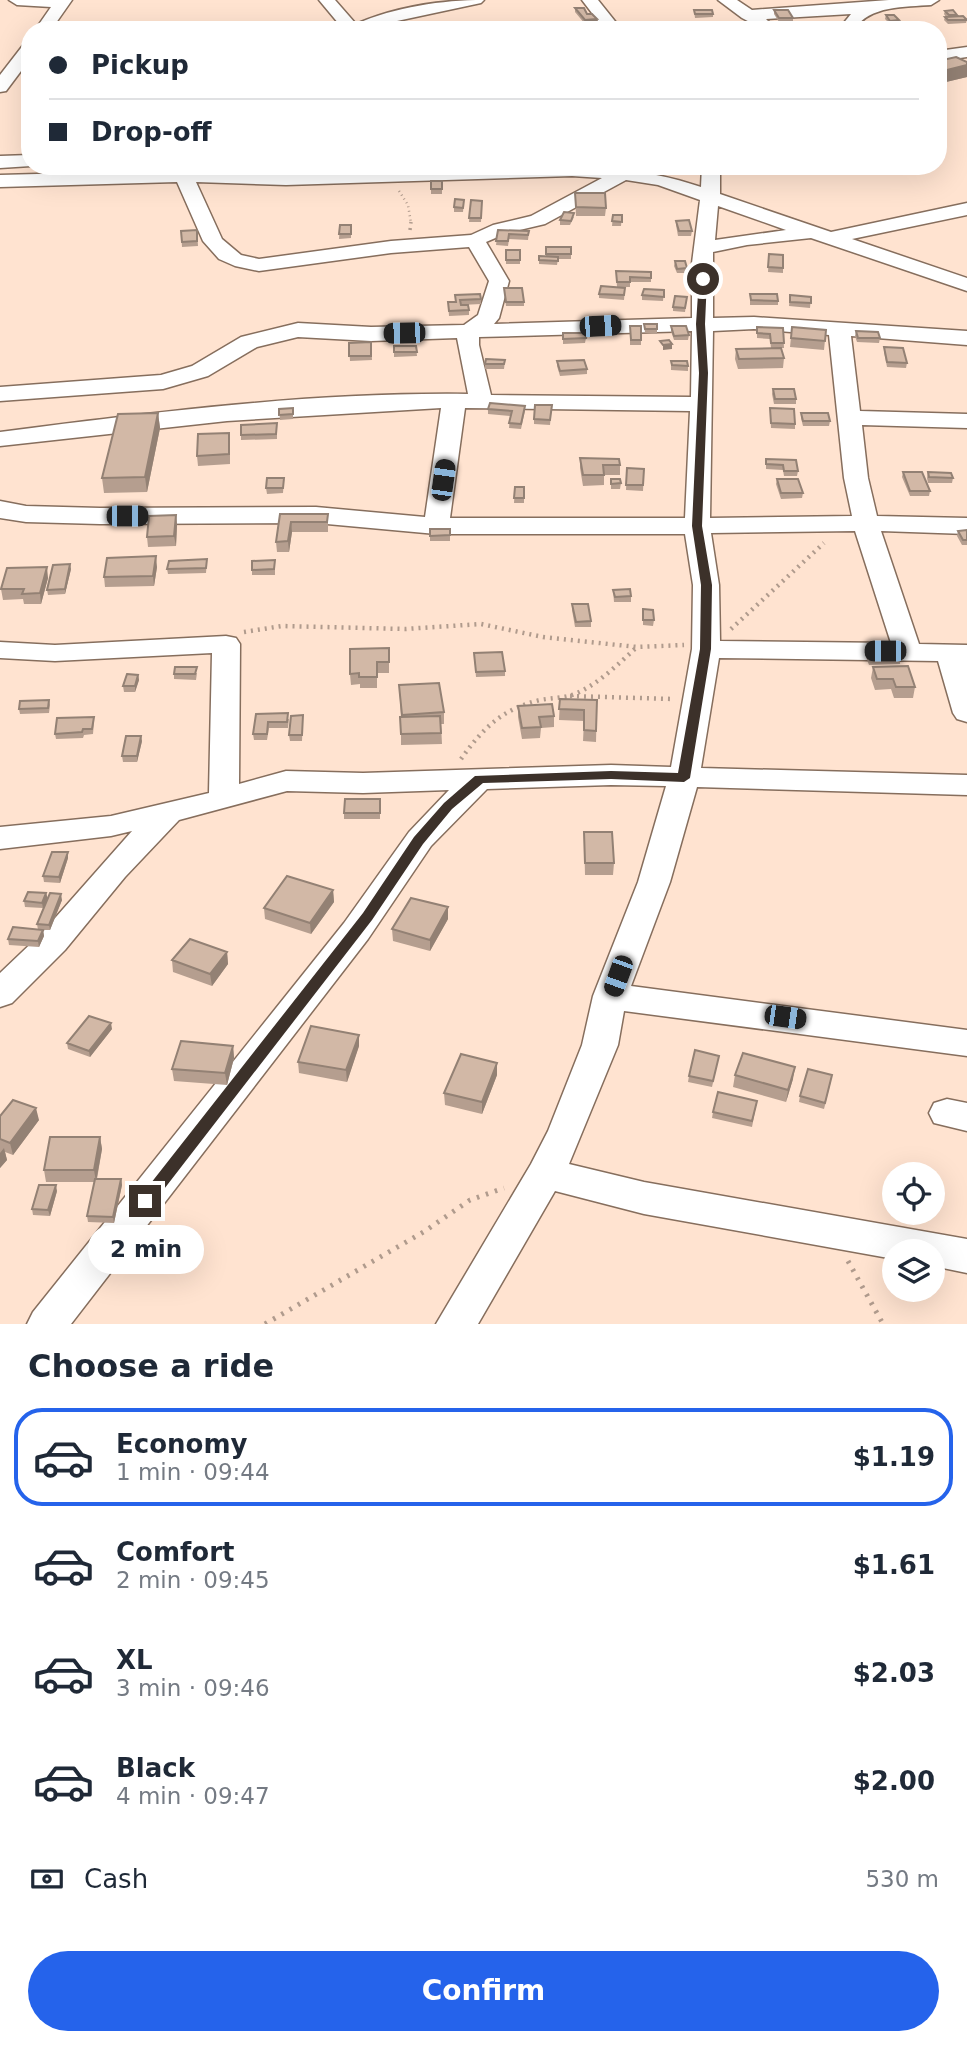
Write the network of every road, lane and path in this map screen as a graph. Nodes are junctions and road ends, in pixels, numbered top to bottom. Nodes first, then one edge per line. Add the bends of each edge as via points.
1 (18, 0) edge
2 (327, 0) edge
3 (476, 0) edge
4 (590, 0) edge
5 (726, 0) edge
6 (931, 0) edge
7 (62, 2) edge
8 (878, 3) edge
9 (748, 15) junction
10 (49, 21) edge
11 (347, 21) edge
12 (376, 21) edge
13 (607, 21) edge
14 (757, 21) edge
15 (851, 21) edge
16 (967, 52) edge
17 (947, 55) edge
18 (21, 58) edge
19 (21, 81) edge
20 (2, 82) edge
21 (21, 161) edge
22 (0, 162) edge
23 (217, 175) edge
24 (353, 175) edge
25 (419, 175) edge
26 (624, 175) edge
27 (647, 175) edge
28 (711, 175) edge
29 (185, 176) junction
30 (388, 176) junction
31 (0, 181) edge
32 (710, 196) junction
33 (967, 209) edge
34 (824, 236) junction
35 (475, 240) junction
36 (411, 246) junction
37 (703, 248) junction
38 (967, 285) edge
39 (701, 324) junction
40 (839, 330) junction
41 (468, 332) junction
42 (967, 338) edge
43 (0, 394) edge
44 (454, 401) junction
45 (481, 401) junction
46 (702, 404) junction
47 (848, 418) junction
48 (967, 421) edge
49 (0, 439) edge
50 (2, 512) edge
51 (856, 524) junction
52 (436, 526) junction
53 (697, 526) junction
54 (967, 526) edge
55 (226, 644) junction
56 (637, 647) junction
57 (706, 649) junction
58 (0, 650) edge
59 (907, 651) junction
60 (959, 653) edge
61 (569, 696) junction
62 (696, 700) junction
63 (967, 713) edge
64 (684, 778) junction
65 (463, 780) junction
66 (967, 785) edge
67 (224, 799) junction
68 (168, 813) junction
69 (0, 838) edge
70 (0, 994) edge
71 (610, 996) junction
72 (967, 1043) edge
73 (546, 1172) junction
74 (831, 1230) junction
75 (967, 1256) edge
76 (47, 1324) edge
77 (265, 1324) edge
78 (456, 1324) edge
79 (884, 1324) edge

1 - 7 street
2 - 11 street
3 - 12 street
4 - 13 street
5 - 9 street
6 - 8 street
7 - 10 street
8 - 9 street
8 - 15 street
9 - 14 street
16 - 17 street
18 - 20 street
19 - 20 street
21 - 22 street
23 - 29 street
24 - 30 street
25 - 30 street
26 - 35 street via 538,220
27 - 32 street
28 - 32 street
29 - 31 street
29 - 36 street via 213,241 226,255 246,264
30 - 36 path via 410,204
32 - 34 street
32 - 37 street
33 - 34 street
34 - 37 street via 747,239
34 - 38 street
35 - 36 street
35 - 41 street via 499,281 488,318
37 - 39 street
39 - 40 street
39 - 41 street
39 - 46 street
40 - 42 street
40 - 47 street
41 - 43 street via 298,330 249,342 217,364 163,382
41 - 45 street
44 - 45 street
44 - 49 street via 169,418
44 - 52 street
45 - 46 street
46 - 53 street
47 - 48 street
47 - 51 street
50 - 52 street via 316,515
51 - 53 street
51 - 54 street
51 - 57 path via 815,548
51 - 59 street
52 - 53 street
53 - 57 street via 706,585
55 - 56 path via 251,630 282,626 405,629 473,624
55 - 58 street via 54,653
55 - 67 street
56 - 57 path
56 - 61 path
57 - 59 street
57 - 62 street
59 - 60 street
60 - 63 street
61 - 62 path
61 - 65 path via 538,700 495,716 478,733
62 - 64 street
64 - 65 street via 611,775
64 - 66 street
64 - 71 street via 654,881
65 - 67 street via 286,781
65 - 76 street via 367,916
67 - 68 street
68 - 69 street via 111,826
68 - 70 street
71 - 72 street
71 - 73 street via 600,1045
73 - 74 street via 644,1198
73 - 77 path via 471,1200
73 - 78 street
74 - 75 street
74 - 79 path

